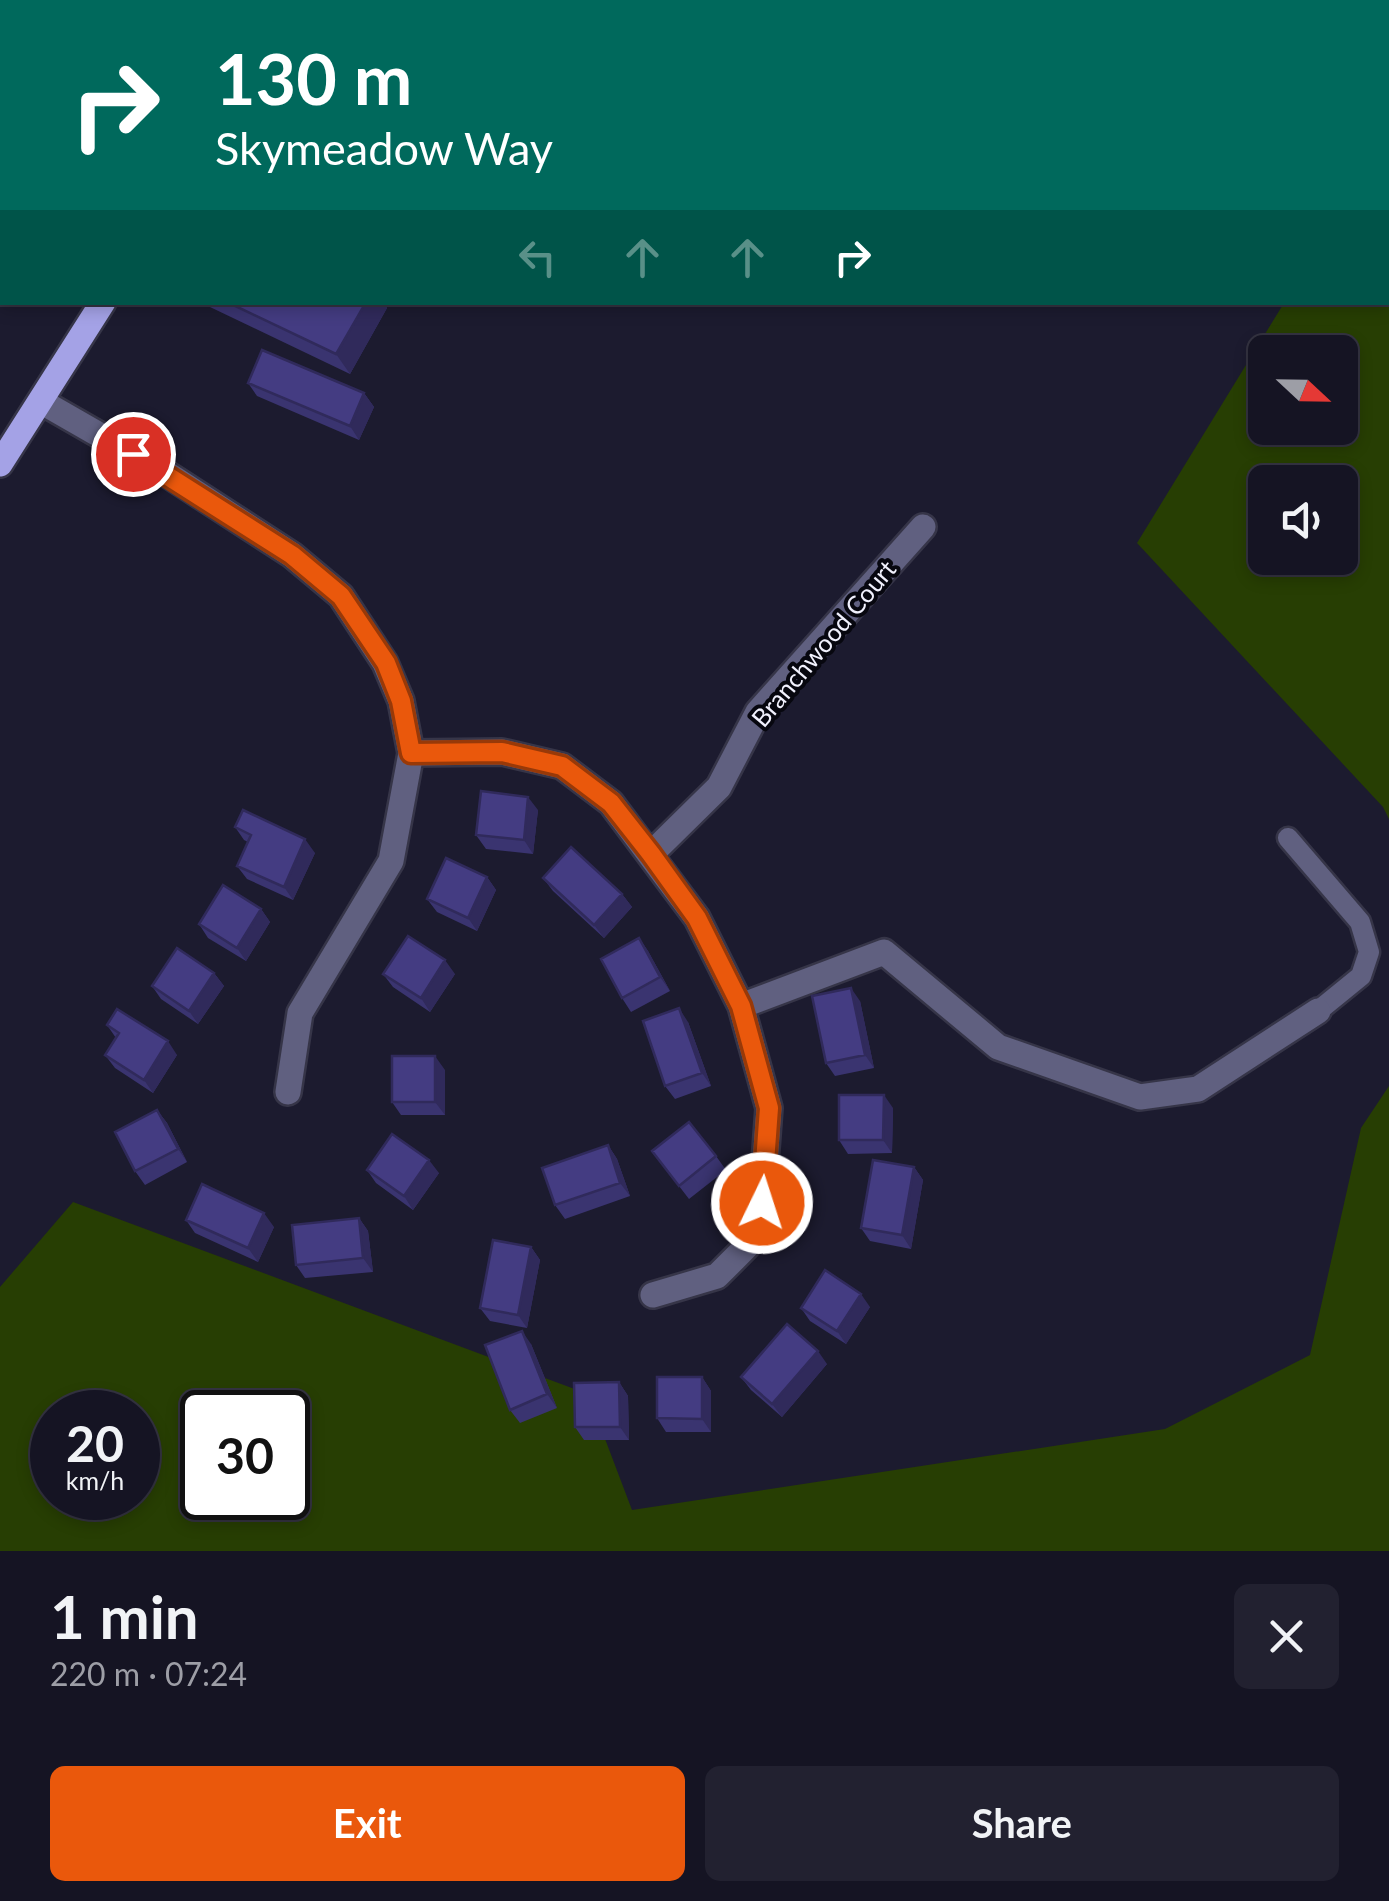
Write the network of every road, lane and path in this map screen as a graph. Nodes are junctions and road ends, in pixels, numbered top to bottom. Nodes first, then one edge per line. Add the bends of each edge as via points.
1 (101, 305) edge
2 (42, 402) junction
3 (0, 464) edge
4 (923, 526) dead end
5 (411, 753) junction
6 (1288, 838) dead end
7 (651, 854) junction
8 (741, 1006) junction
9 (1318, 1011) joint
10 (288, 1092) dead end
11 (653, 1295) dead end

1 - 2 main road
2 - 3 main road
2 - 5 street via 292,555 341,596 386,663
4 - 7 street, Branchwood Court via 758,712 719,787
5 - 7 street via 502,752 562,766 611,803
5 - 10 street via 391,861 300,1013
6 - 9 lane via 1360,922 1369,952 1361,976
7 - 8 street via 697,918
8 - 9 street via 884,952 998,1047 1140,1097 1198,1089
8 - 11 street via 769,1108 762,1203 747,1246 717,1276

